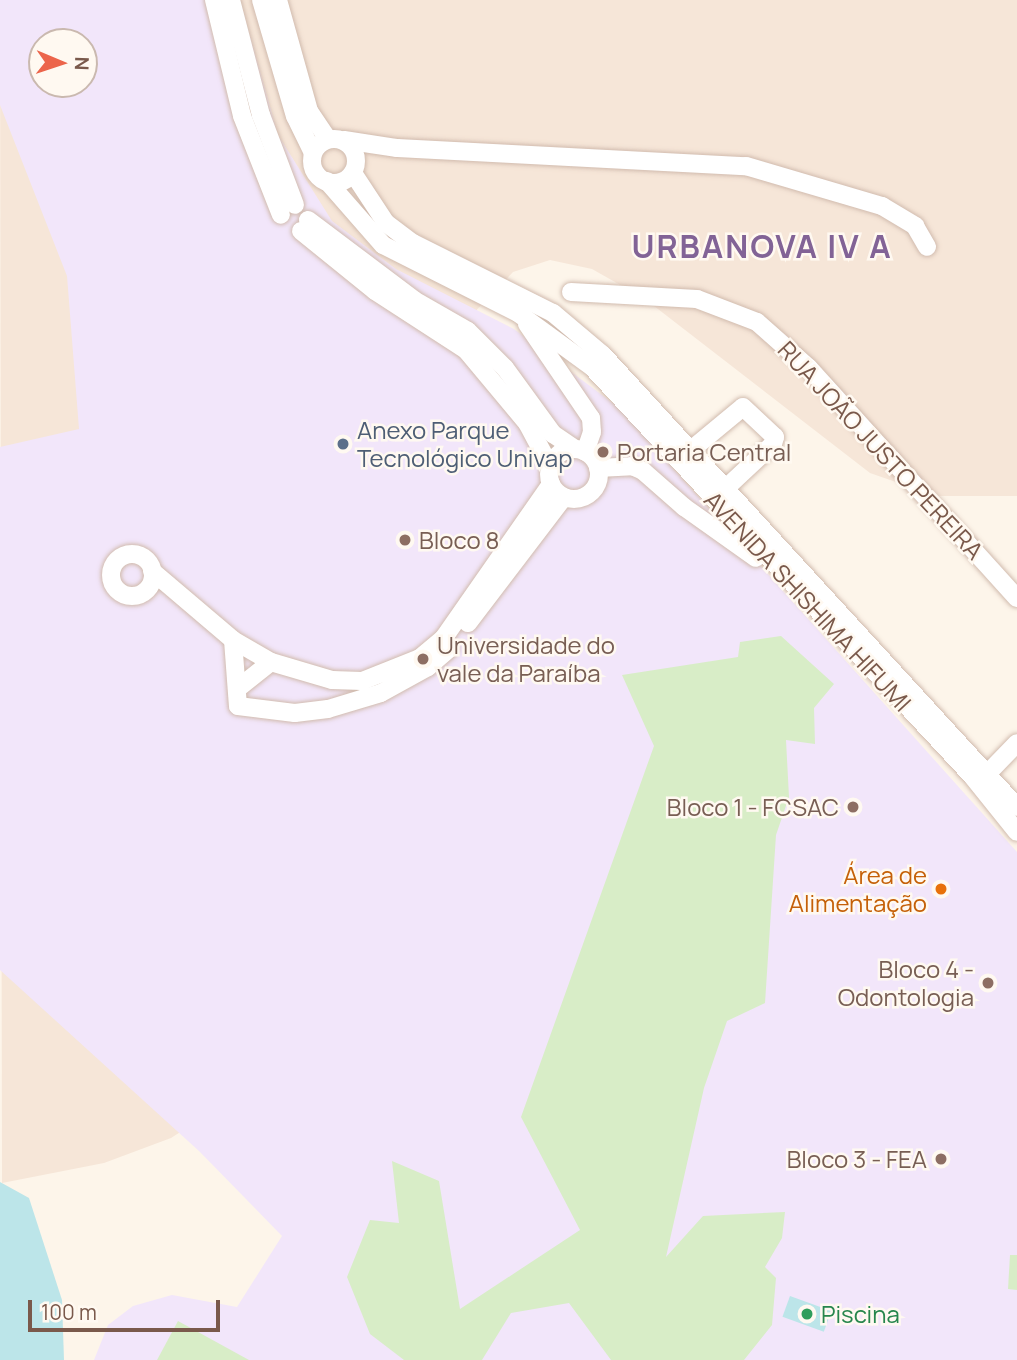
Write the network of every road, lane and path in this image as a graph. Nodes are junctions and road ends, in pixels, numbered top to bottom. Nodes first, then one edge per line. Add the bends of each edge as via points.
1 (214, 0) edge
2 (231, 0) edge
3 (261, 0) edge
4 (278, 0) edge
5 (336, 140) junction
6 (397, 148) junction
7 (313, 153) junction
8 (354, 167) junction
9 (327, 181) junction
10 (288, 210) junction
11 (304, 226) junction
12 (927, 247) dead end
13 (571, 292) dead end
14 (518, 313) junction
15 (597, 361) junction
16 (691, 450) junction
17 (580, 451) junction
18 (598, 468) junction
19 (551, 475) junction
20 (726, 488) junction
21 (564, 497) junction
22 (152, 572) junction
23 (794, 587) junction
24 (146, 590) junction
25 (171, 590) junction
26 (1017, 598) edge
27 (233, 640) junction
28 (271, 662) junction
29 (237, 689) junction
30 (1017, 743) edge
31 (989, 772) junction
32 (1017, 807) edge
33 (1017, 832) edge

1 - 10 street via 242,116
2 - 10 street
3 - 7 street via 295,116
4 - 5 street via 309,111
5 - 6 street
5 - 7 street
5 - 8 street via 353,149
6 - 8 street
6 - 12 street via 746,166 882,206 915,226
7 - 9 street via 313,167
8 - 9 street via 341,182
8 - 15 street, AVENIDA SHISHIMA HIFUMI via 386,223 413,243 553,313
9 - 14 street, AVENIDA SHISHIMA HIFUMI via 383,246
10 - 11 street via 303,208
10 - 11 street via 284,229
11 - 17 street via 468,331 505,368 553,434
11 - 19 street via 375,291 466,350 527,423
13 - 26 street, RUA JOÃO JUSTO PEREIRA via 697,299 757,322 809,368
14 - 15 street, AVENIDA SHISHIMA HIFUMI
14 - 17 street via 591,418 592,432
15 - 16 street, AVENIDA SHISHIMA HIFUMI
15 - 23 street, AVENIDA SHISHIMA HIFUMI
16 - 20 street, AVENIDA SHISHIMA HIFUMI
16 - 20 street via 743,407 775,437
17 - 18 street
17 - 19 street via 560,454
18 - 21 street via 593,491 578,499
18 - 23 street via 632,466 643,471 684,507
19 - 21 street
19 - 28 street via 443,639 420,658 362,681 332,680
20 - 31 street, AVENIDA SHISHIMA HIFUMI
21 - 29 street via 452,646 428,667 381,693 312,712 238,706
22 - 24 street
22 - 24 street via 147,560 135,554 123,556 113,565 111,579 119,592 132,596
22 - 25 street
23 - 33 street, AVENIDA SHISHIMA HIFUMI via 973,778
24 - 25 street
25 - 27 street
27 - 28 street
27 - 29 street
28 - 29 street
30 - 31 street
31 - 32 street, AVENIDA SHISHIMA HIFUMI

